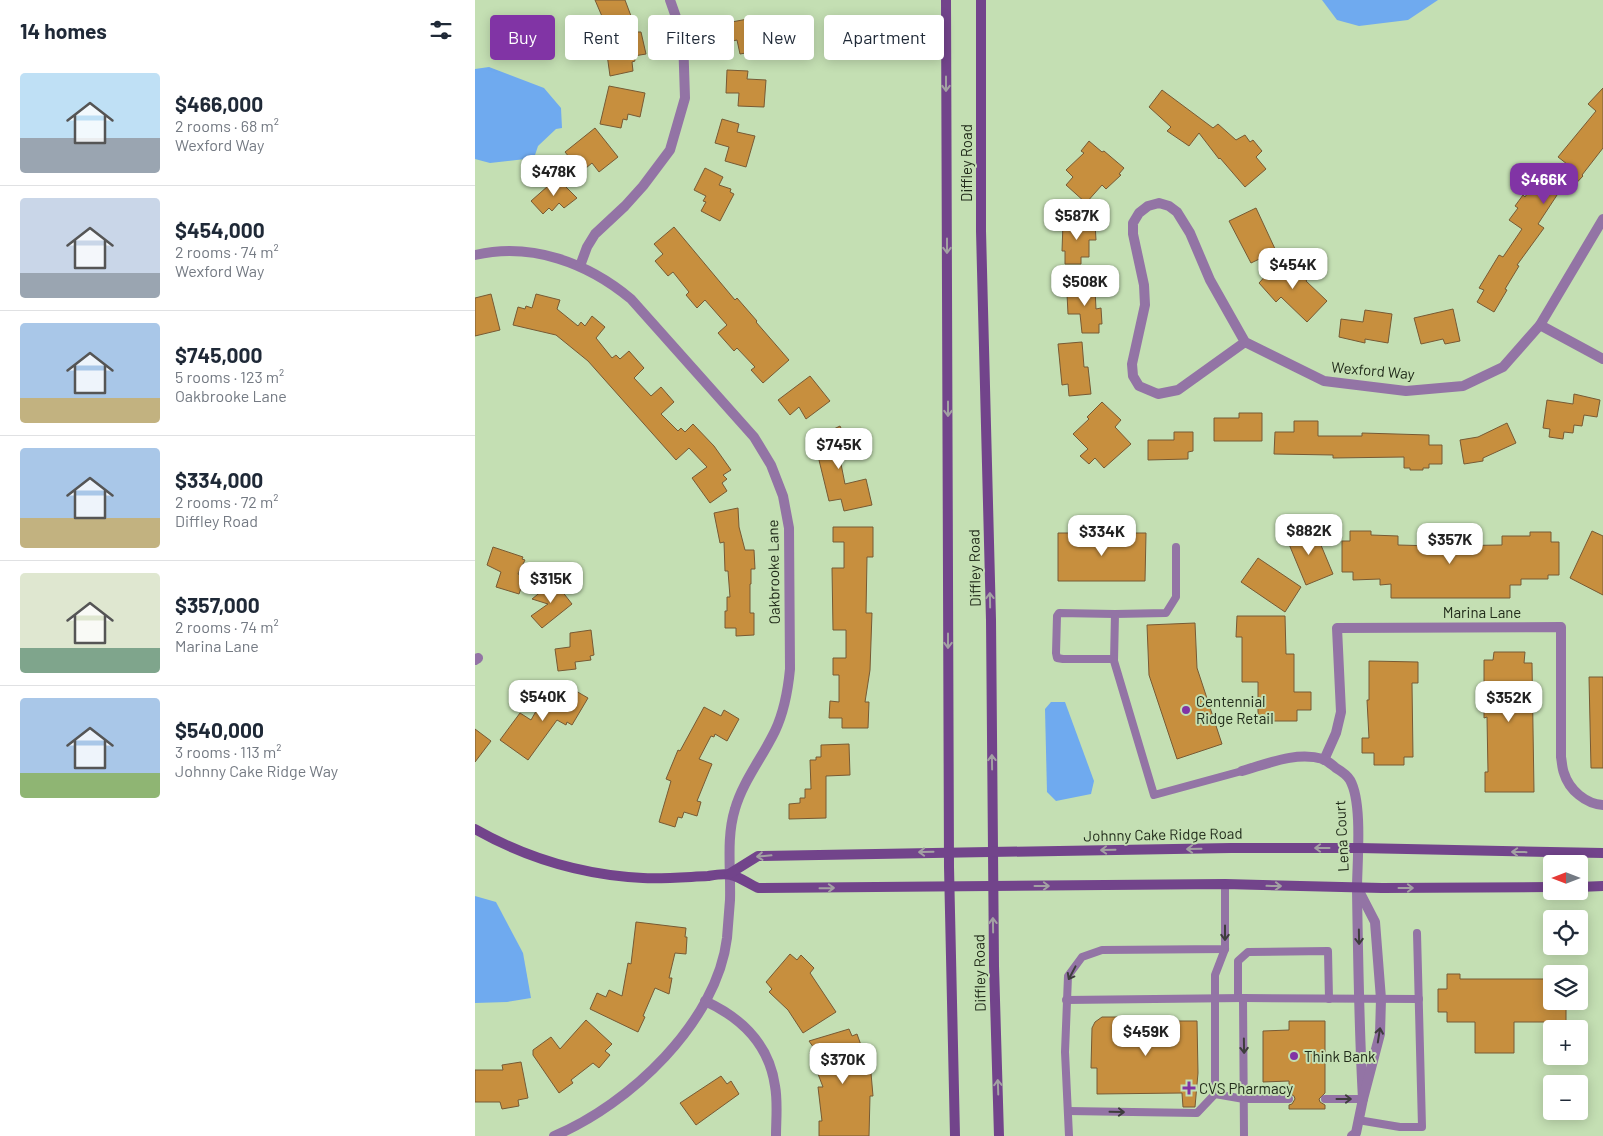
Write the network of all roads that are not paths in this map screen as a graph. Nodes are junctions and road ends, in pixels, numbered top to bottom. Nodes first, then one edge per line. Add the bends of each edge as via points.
1 (670, 0) edge
2 (946, 0) edge
3 (981, 0) edge
4 (1603, 219) edge
5 (475, 255) edge
6 (579, 266) junction
7 (1541, 325) junction
8 (1245, 342) junction
9 (1603, 359) edge
10 (1176, 547) dead end
11 (1115, 614) junction
12 (1114, 659) junction
13 (1324, 760) junction
14 (1242, 771) joint
15 (1603, 805) edge
16 (475, 829) edge
17 (1359, 848) junction
18 (949, 852) junction
19 (993, 852) junction
20 (1603, 853) edge
21 (729, 874) junction
22 (1225, 884) junction
23 (949, 886) junction
24 (993, 886) junction
25 (1603, 886) edge
26 (1543, 887) edge
27 (1588, 887) edge
28 (1357, 888) junction
29 (1417, 933) dead end
30 (1225, 949) junction
31 (1241, 998) junction
32 (1214, 999) junction
33 (1329, 999) junction
34 (1381, 999) junction
35 (1419, 999) junction
36 (1066, 1000) junction
37 (1360, 1000) junction
38 (705, 1001) junction
39 (1215, 1094) junction
40 (1244, 1099) junction
41 (1289, 1099) dead end
42 (1325, 1099) dead end
43 (1363, 1099) junction
44 (1068, 1111) junction
45 (1358, 1120) junction
46 (554, 1136) edge
47 (776, 1136) edge
48 (955, 1136) edge
49 (999, 1136) edge
50 (1069, 1136) edge
51 (1244, 1136) edge
52 (1352, 1136) edge

1 - 6 street via 683,37 685,98 670,150 643,186 595,234
2 -> 18 main road, Diffley Road
19 -> 3 main road, Diffley Road via 981,232
4 - 7 street, Wexford Way
5 - 6 street, Oakbrooke Lane via 524,252 552,256
6 - 21 street, Oakbrooke Lane via 616,286 646,314 754,437 771,465 783,496 789,528 789,681 775,730 735,810
7 - 8 street, Wexford Way via 1503,367 1463,386 1405,391 1323,381
7 - 9 street
8 - 8 street via 1178,390 1157,394 1139,386 1133,376 1132,364 1145,304 1145,285 1133,234 1133,223 1139,213 1159,204 1177,212
10 - 11 lane via 1176,598 1166,613
11 - 12 lane
11 - 12 lane via 1059,613 1056,653 1057,658 1063,659
12 - 14 lane via 1154,795
13 - 14 street, Lena Court via 1301,756
13 - 15 street, Marina Lane via 1341,712 1337,628 1561,627 1561,757 1564,774 1583,798
13 - 17 street, Lena Court via 1350,780 1356,798
16 - 21 main road, Johnny Cake Ridge Road via 536,857 598,873 662,879
17 -> 19 main road, Johnny Cake Ridge Road
20 -> 17 main road, Johnny Cake Ridge Road
17 - 28 street, Lena Court
18 - 19 main road, Johnny Cake Ridge Road
18 -> 21 main road, Johnny Cake Ridge Road via 757,856
18 - 23 main road, Diffley Road
19 - 24 main road, Diffley Road
21 -> 23 main road via 758,888
21 - 38 street, Oakbrooke Lane via 725,945 721,964
24 -> 22 main road
22 -> 28 main road
22 -> 30 lane
23 - 24 main road
23 - 48 main road, Diffley Road
49 -> 24 main road, Diffley Road
25 - 27 main road
28 -> 26 main road
28 - 34 street via 1375,922
28 -> 37 street, Lena Court
29 - 35 lane
30 - 32 lane via 1215,975
30 -> 36 lane via 1102,950 1082,957 1068,976
31 - 32 lane
31 - 33 lane
31 - 33 lane via 1238,961 1248,952 1328,951
31 -> 40 lane
32 - 36 lane
32 - 39 lane
33 - 37 lane
34 - 35 lane
34 - 37 lane
43 -> 34 street via 1380,1034
35 - 45 lane via 1422,1126 1400,1127
36 - 44 lane
37 - 43 street, Lena Court
38 - 46 street, Oakbrooke Lane via 673,1048 620,1098 588,1120
38 - 47 street via 732,1014 752,1034 767,1058 775,1086
39 - 40 lane
44 -> 39 lane via 1197,1113
40 - 41 lane
40 - 51 lane
42 -> 43 lane
43 - 45 street
44 - 50 lane
45 - 52 street via 1356,1133

